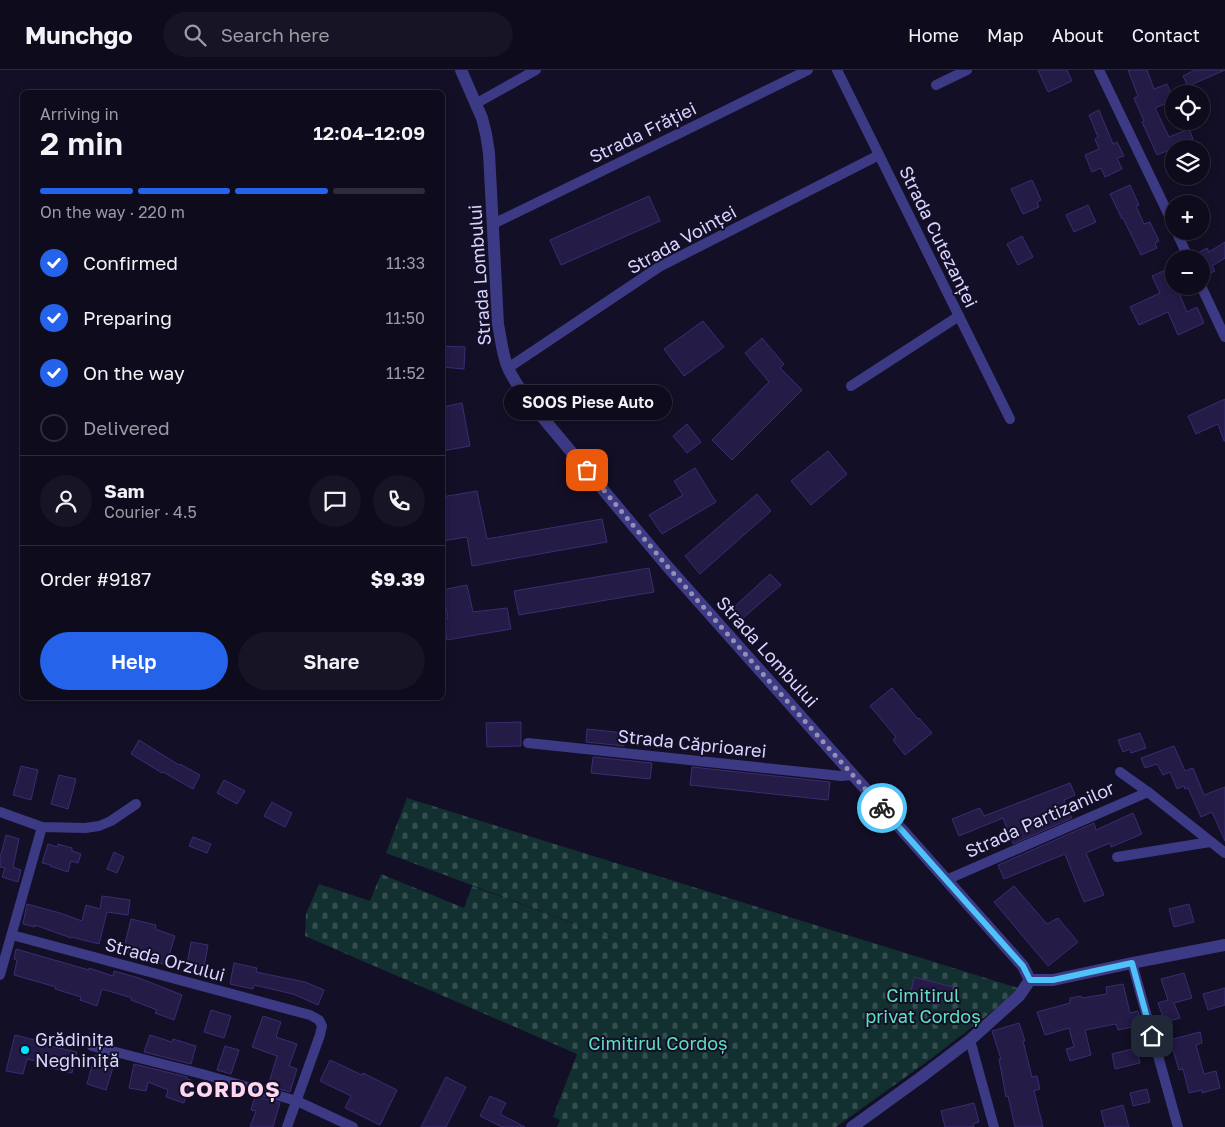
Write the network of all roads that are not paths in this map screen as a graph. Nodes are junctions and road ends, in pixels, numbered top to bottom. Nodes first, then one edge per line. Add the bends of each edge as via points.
1 (462, 70) edge
2 (536, 70) edge
3 (808, 70) edge
4 (837, 70) edge
5 (967, 70) edge
6 (1099, 70) edge
7 (936, 85) dead end
8 (476, 103) junction
9 (879, 155) junction
10 (1165, 207) edge
11 (492, 224) junction
12 (1205, 295) edge
13 (959, 316) junction
14 (1225, 337) edge
15 (508, 368) junction
16 (851, 386) dead end
17 (1010, 419) dead end
18 (528, 743) dead end
19 (1120, 772) dead end
20 (852, 775) junction
21 (1148, 792) junction
22 (136, 804) dead end
23 (0, 812) edge
24 (42, 827) junction
25 (1210, 842) junction
26 (1225, 853) edge
27 (1117, 857) dead end
28 (946, 880) junction
29 (12, 935) junction
30 (1225, 946) edge
31 (2, 963) edge
32 (1132, 963) junction
33 (0, 975) edge
34 (1030, 980) junction
35 (970, 1040) junction
36 (92, 1046) dead end
37 (297, 1101) junction
38 (287, 1127) edge
39 (353, 1127) edge
40 (852, 1127) edge
41 (994, 1127) edge
42 (1178, 1127) edge

1 - 8 street, Strada Lombului
2 - 8 street
3 - 11 street, Strada Frăției
4 - 9 street, Strada Cutezanței
5 - 7 street
6 - 10 street
8 - 11 street, Strada Lombului via 489,153
9 - 13 street, Strada Cutezanței
9 - 15 street, Strada Voinței via 659,267
11 - 15 street, Strada Lombului via 498,324
12 - 14 street
13 - 16 street
13 - 17 street, Strada Cutezanței
15 - 20 street, Strada Lombului via 527,399 667,566
18 - 20 street, Strada Căprioarei
19 - 21 street, Strada Partizanilor
20 - 28 street, Strada Lombului
21 - 25 street, Strada Partizanilor
21 - 28 street, Strada Partizanilor
22 - 24 street via 99,826
23 - 24 street
24 - 29 street
25 - 26 street, Strada Partizanilor
25 - 27 street
28 - 34 street, Strada Lombului via 1023,966
29 - 31 street
29 - 37 street, Strada Orzului via 319,1020 322,1026 320,1036
30 - 32 street
31 - 33 street
32 - 34 street via 1053,980
32 - 42 street
34 - 35 street via 1019,996
35 - 40 street
35 - 41 street
36 - 37 street
37 - 38 street
37 - 39 street

